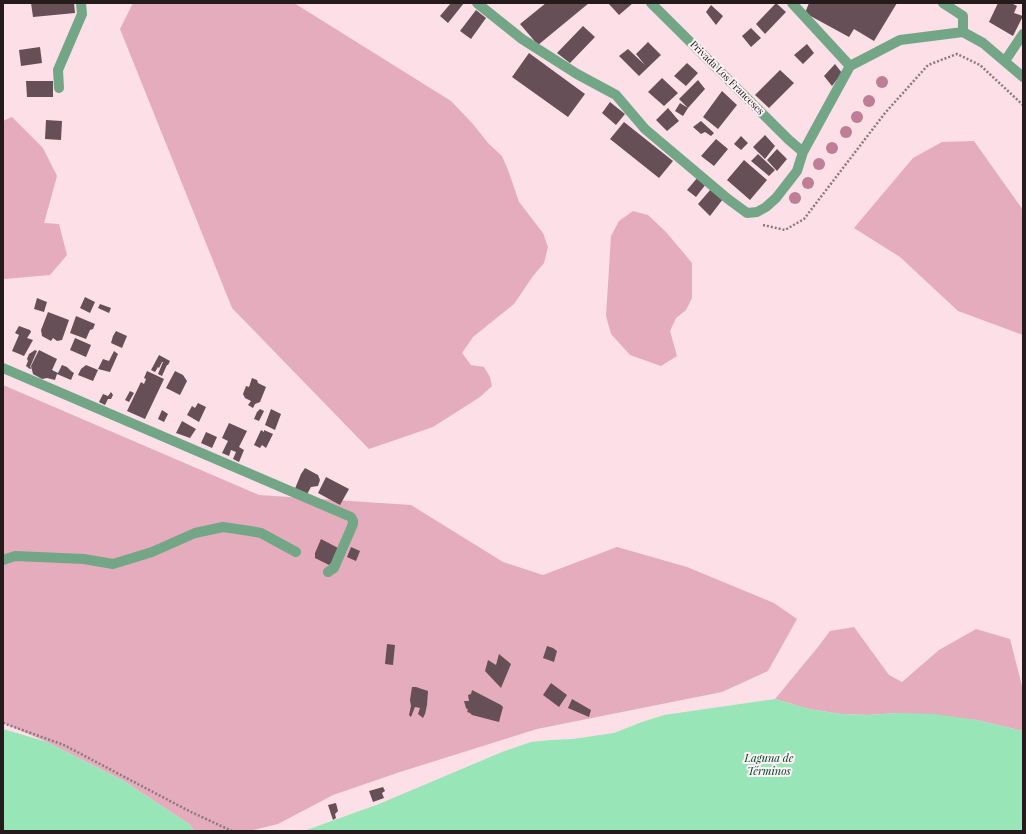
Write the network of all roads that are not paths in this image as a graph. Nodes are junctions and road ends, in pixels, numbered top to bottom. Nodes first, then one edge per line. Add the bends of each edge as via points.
1 (81, 3) edge
2 (477, 3) edge
3 (651, 3) edge
4 (792, 3) edge
5 (943, 3) edge
6 (963, 32) junction
7 (1023, 34) edge
8 (1004, 61) junction
9 (850, 66) junction
10 (1023, 77) edge
11 (59, 88) dead end
12 (804, 152) junction
13 (3, 368) edge
14 (296, 552) dead end
15 (3, 560) edge
16 (328, 572) dead end

1 - 11 street via 82,14 58,70
2 - 12 street via 522,39 616,95 645,129 747,213 757,212 776,198 797,171
3 - 12 street, Privada Los Franceses
4 - 9 street
5 - 6 street via 963,16
6 - 8 street via 983,43
6 - 9 street via 900,40
7 - 8 street
8 - 10 street
9 - 12 street
13 - 16 street via 351,517 353,524 334,568
14 - 15 street via 261,533 223,527 195,533 152,552 114,564 84,559 15,556

